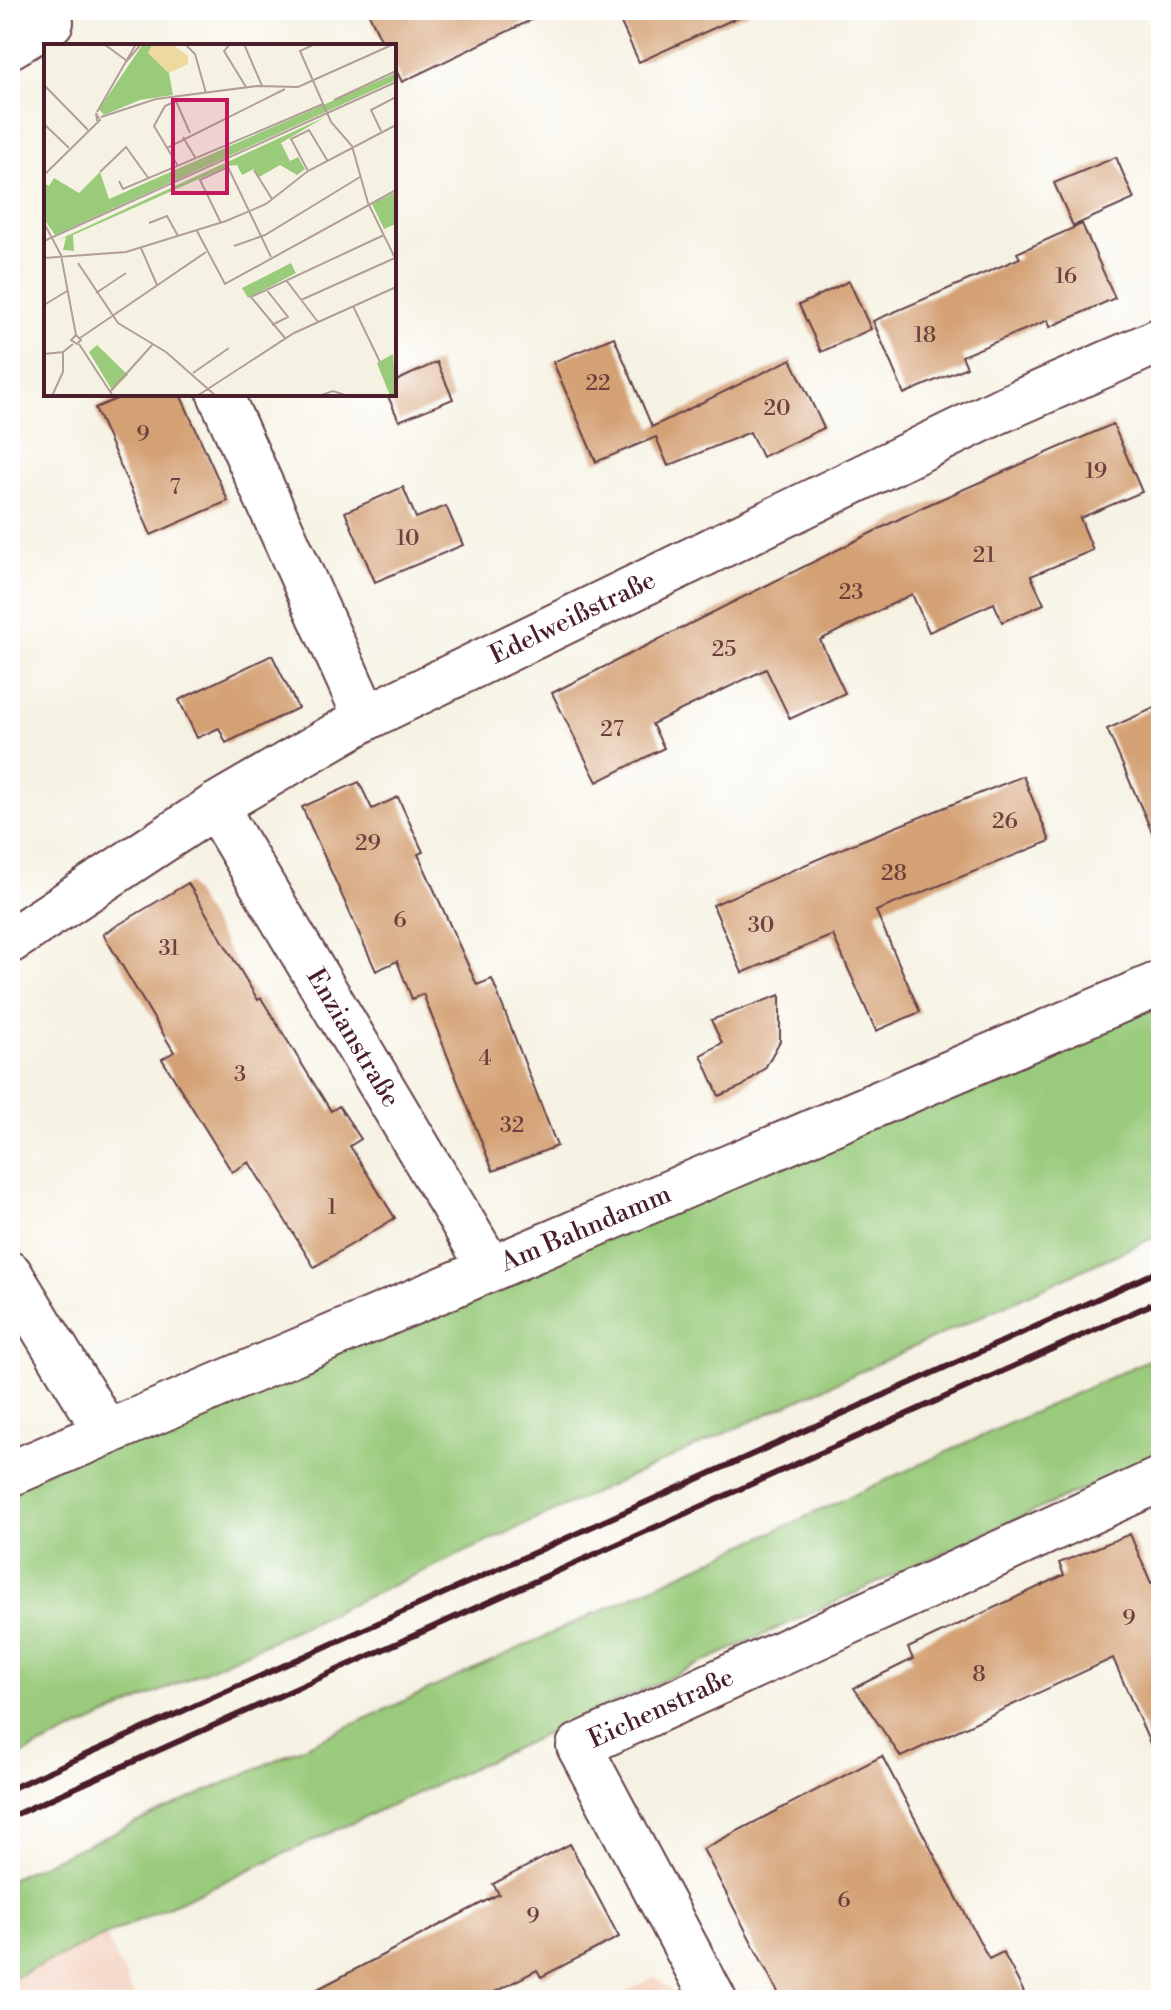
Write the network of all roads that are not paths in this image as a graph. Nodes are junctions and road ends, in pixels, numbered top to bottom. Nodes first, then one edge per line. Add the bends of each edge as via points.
1 (54, 26) edge
2 (10, 46) edge
3 (1161, 340) edge
4 (221, 396) edge
5 (366, 718) junction
6 (215, 806) junction
7 (10, 941) edge
8 (1161, 983) edge
9 (490, 1268) junction
10 (10, 1274) edge
11 (107, 1433) junction
12 (10, 1474) edge
13 (1161, 1479) edge
14 (714, 2000) edge

1 - 2 street
3 - 5 street, Edelweißstraße via 999,411
4 - 5 street
5 - 6 street, Edelweißstraße
6 - 7 street, Edelweißstraße
6 - 9 street, Enzianstraße
8 - 9 street, Am Bahndamm
9 - 11 street, Am Bahndamm
10 - 11 street
11 - 12 street, Am Bahndamm
13 - 14 street, Eichenstraße via 579,1746

